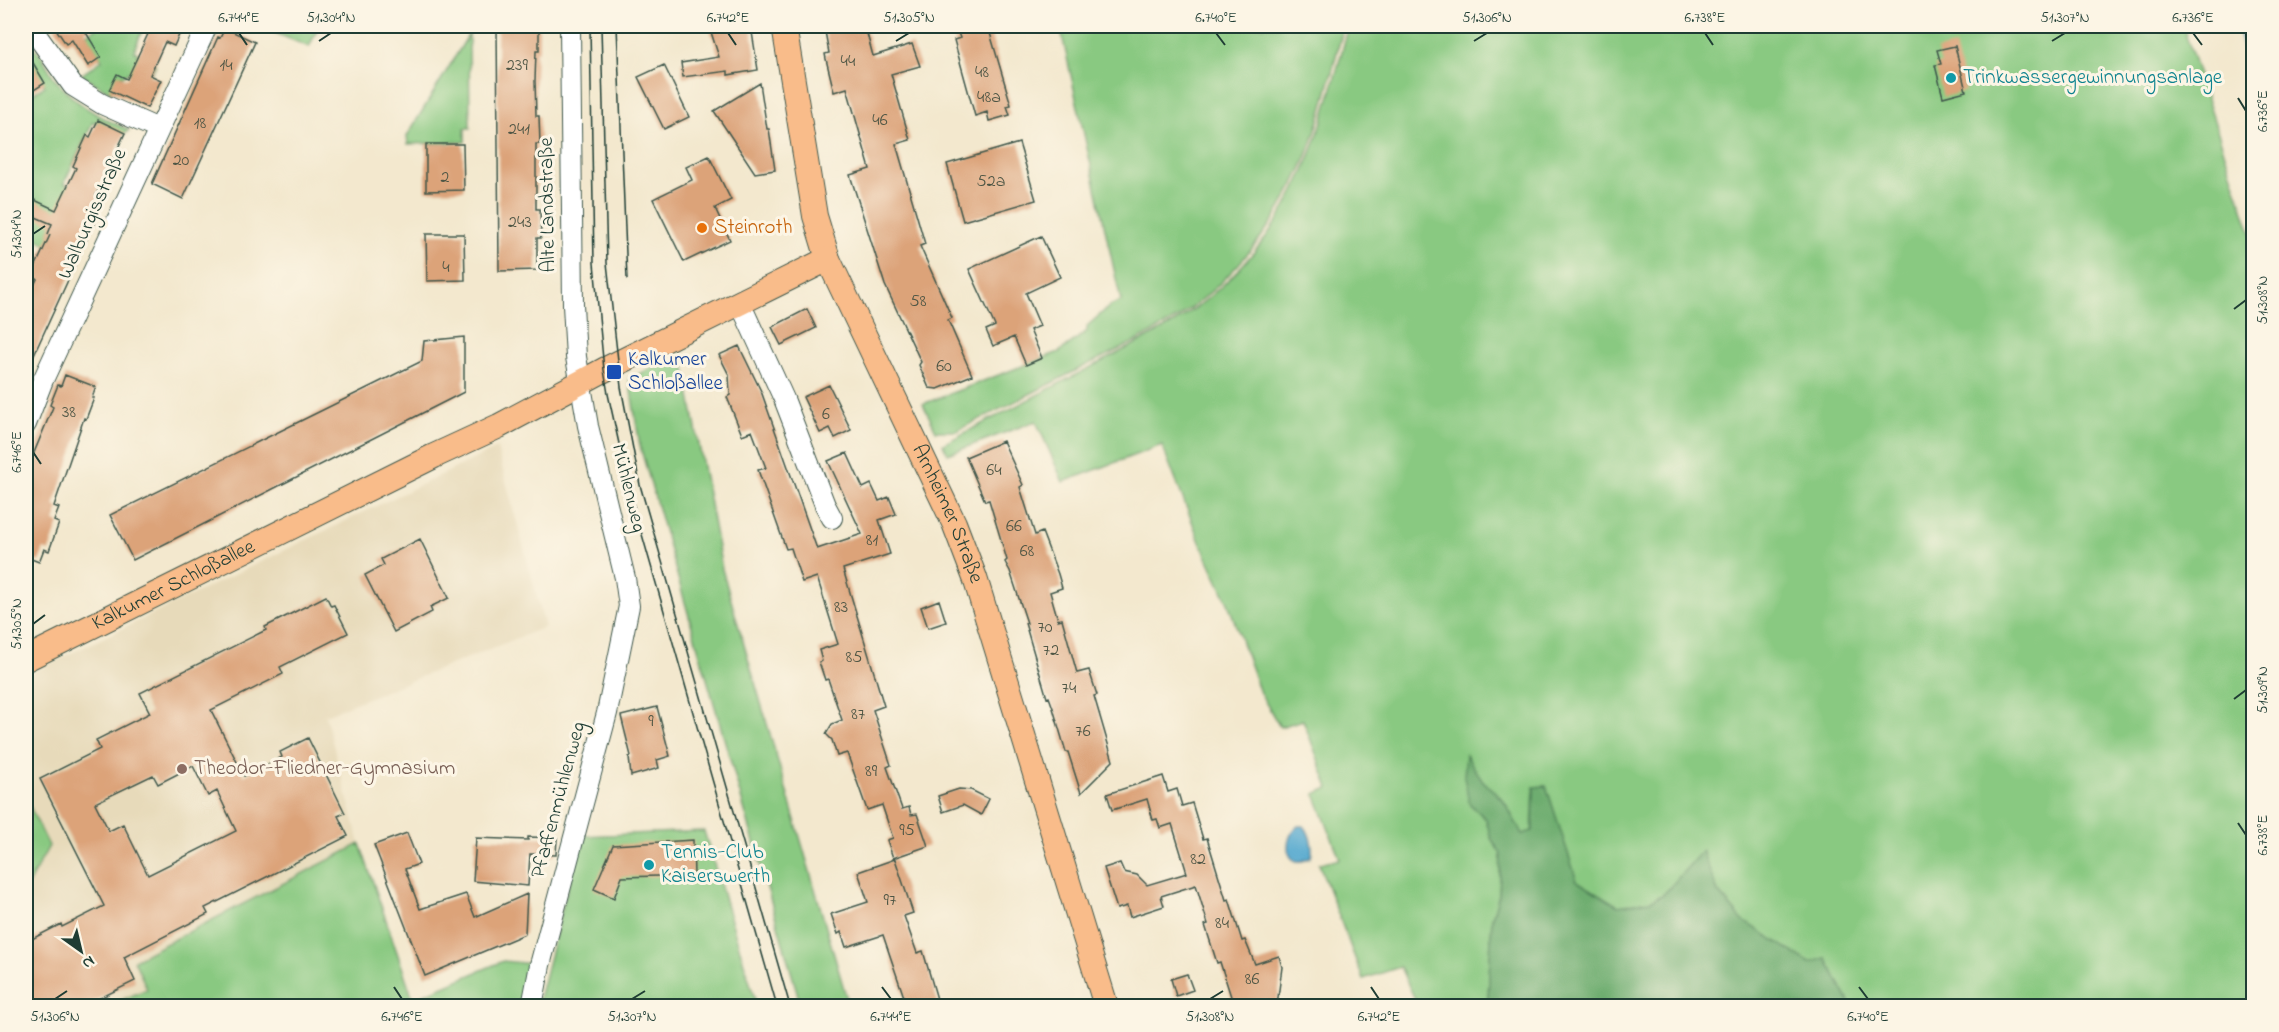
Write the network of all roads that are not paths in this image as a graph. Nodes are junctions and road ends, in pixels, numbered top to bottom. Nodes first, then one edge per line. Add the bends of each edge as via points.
1 (28, 26) edge
2 (207, 26) edge
3 (570, 26) edge
4 (784, 26) edge
5 (158, 129) junction
6 (828, 259) junction
7 (740, 303) junction
8 (579, 383) junction
9 (26, 424) edge
10 (832, 518) dead end
11 (629, 606) joint
12 (26, 659) edge
13 (532, 1006) edge
14 (1106, 1006) edge

1 - 5 street via 73,86
2 - 5 street, Walburgisstraße
3 - 8 street, Alte Landstraße via 573,305
4 - 6 main road, Arnheimer Straße via 815,216
5 - 9 street, Walburgisstraße
6 - 7 main road, Kalkumer Schloßallee
6 - 14 main road, Arnheimer Straße via 954,523 975,578
7 - 8 main road, Kalkumer Schloßallee
7 - 10 street
8 - 11 street, Mühlenweg via 618,543
8 - 12 main road, Kalkumer Schloßallee
11 - 13 street, Pfaffenmühlenweg via 608,713

